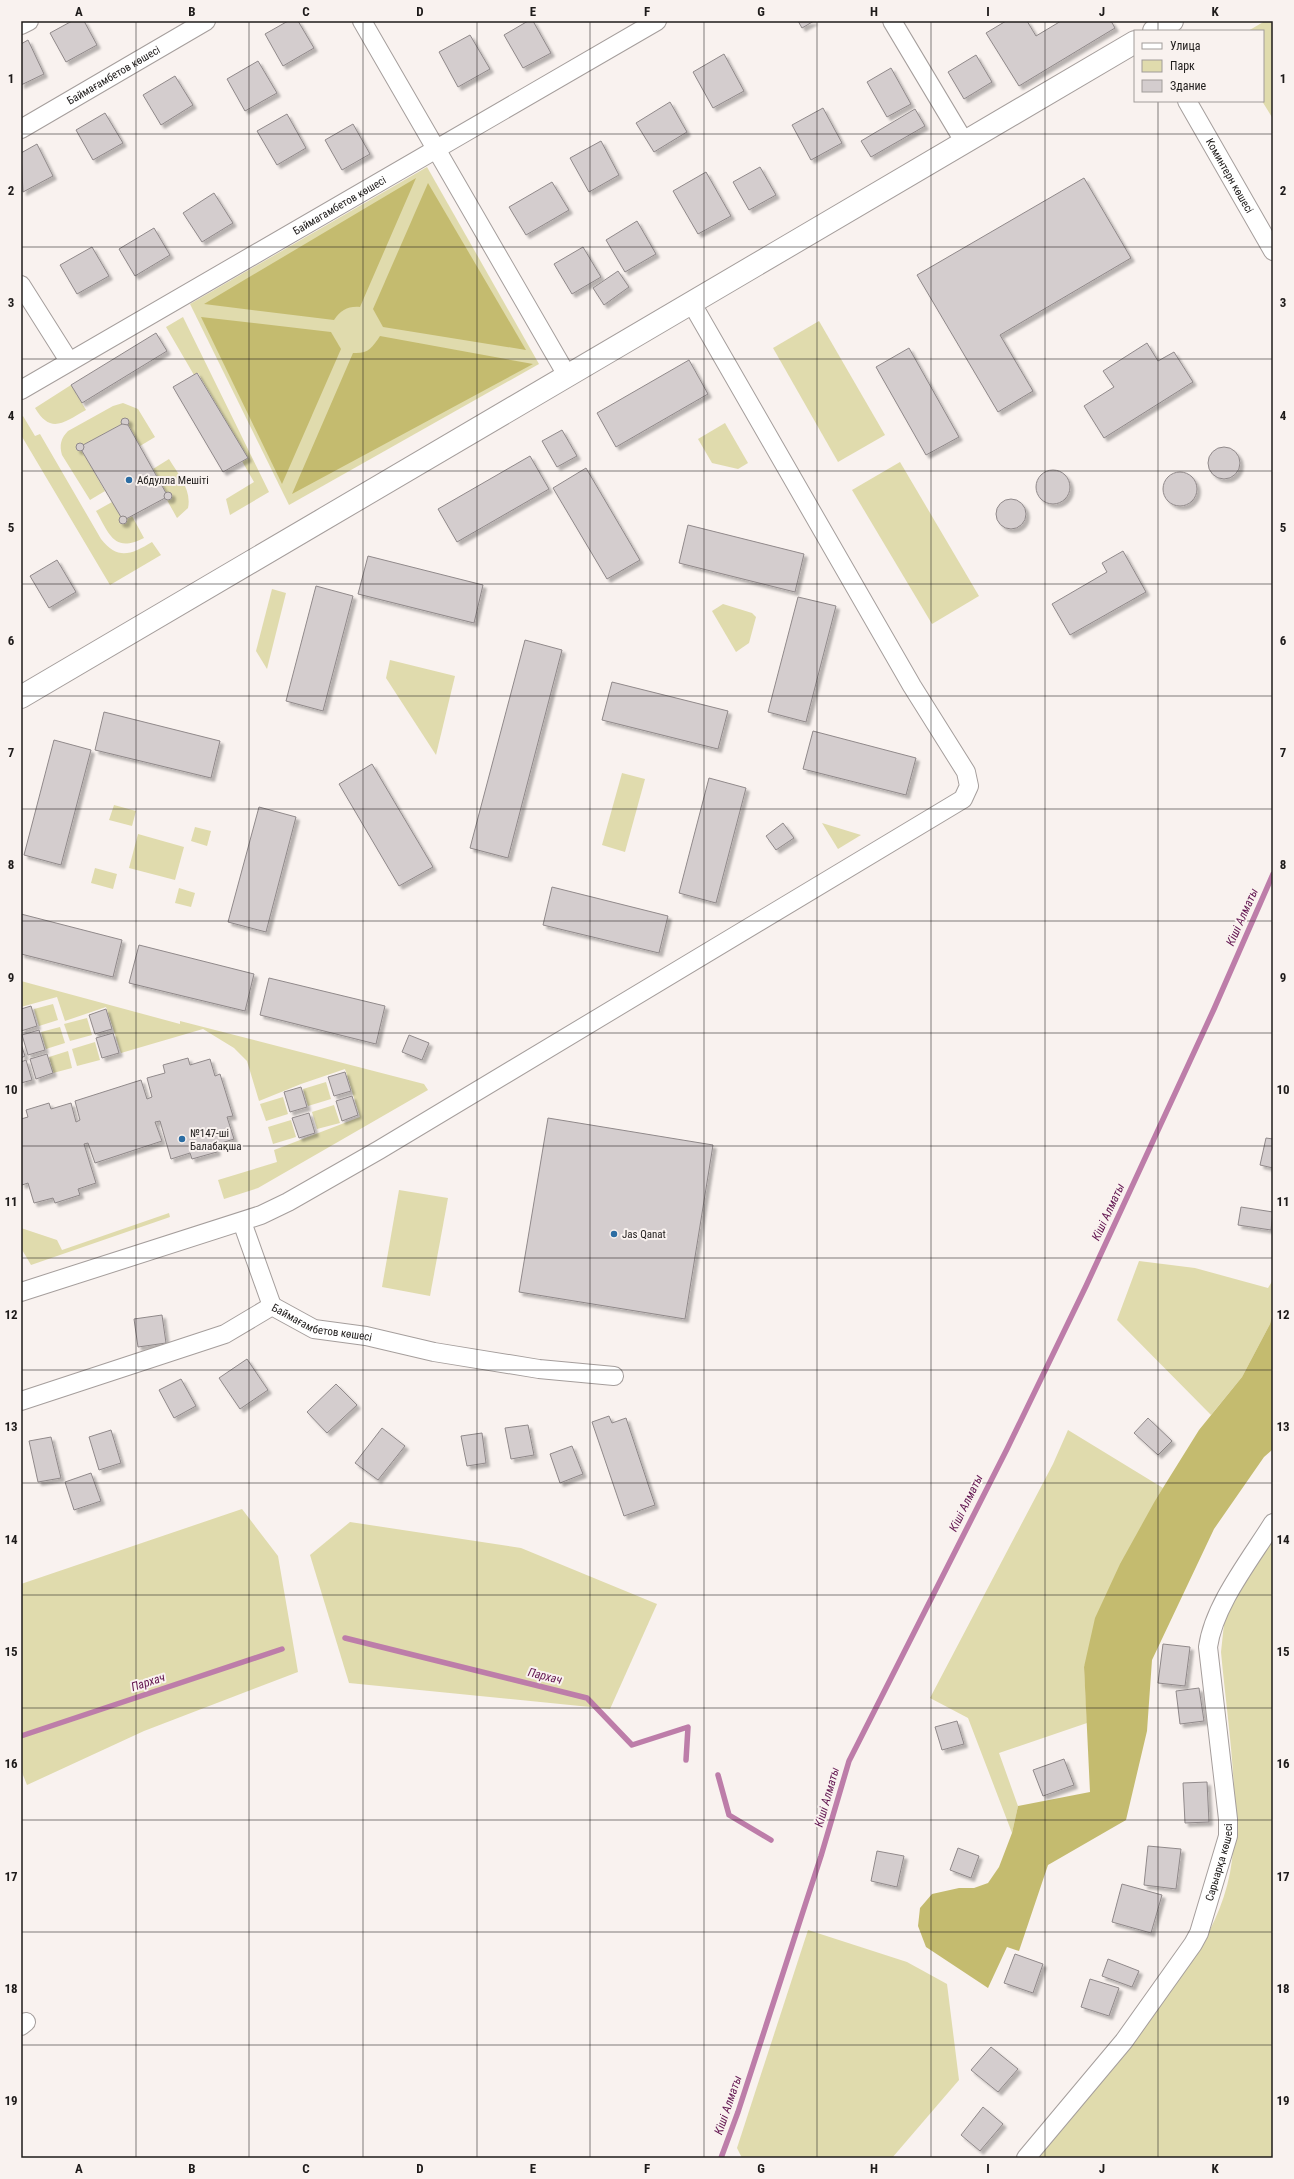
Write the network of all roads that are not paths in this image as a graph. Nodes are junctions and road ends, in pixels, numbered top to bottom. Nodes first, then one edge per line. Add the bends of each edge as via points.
1 (29, 21) edge
2 (206, 21) edge
3 (362, 21) edge
4 (657, 21) edge
5 (892, 21) edge
6 (1141, 21) edge
7 (1172, 21) edge
8 (21, 25) edge
9 (1146, 30) edge
10 (1156, 30) edge
11 (1134, 43) edge
12 (1188, 102) edge
13 (21, 129) edge
14 (965, 143) junction
15 (435, 149) junction
16 (1273, 251) edge
17 (21, 285) edge
18 (691, 302) junction
19 (69, 361) junction
20 (568, 377) junction
21 (21, 390) edge
22 (21, 697) edge
23 (242, 1222) junction
24 (21, 1292) edge
25 (272, 1306) junction
26 (614, 1376) dead end
27 (21, 1402) edge
28 (1273, 1523) edge
29 (1026, 2158) edge

1 - 8 street
2 - 13 street, Баймағамбетов көшесі
3 - 15 street
4 - 15 street, Баймагамбетов көшесі
5 - 14 street
6 - 9 street
7 - 10 street
11 - 14 street
12 - 16 street, Коминтерн көшесі
14 - 18 street
15 - 19 street, Баймагамбетов көшесі
15 - 20 street
17 - 19 street
18 - 20 street
18 - 23 street via 912,686 966,772 966,793 957,804 379,1150 288,1202
19 - 21 street, Баймагамбетов көшесі
20 - 22 street
23 - 24 street
23 - 25 street
25 - 26 street, Баймағамбетов көшесі via 314,1329 366,1336 434,1352 515,1365
25 - 27 street, Баймағамбетов көшесі via 226,1334
28 - 29 street, Сарыарқа көшесі via 1217,1613 1210,1630 1208,1647 1228,1836 1199,1933 1185,1957 1124,2041

